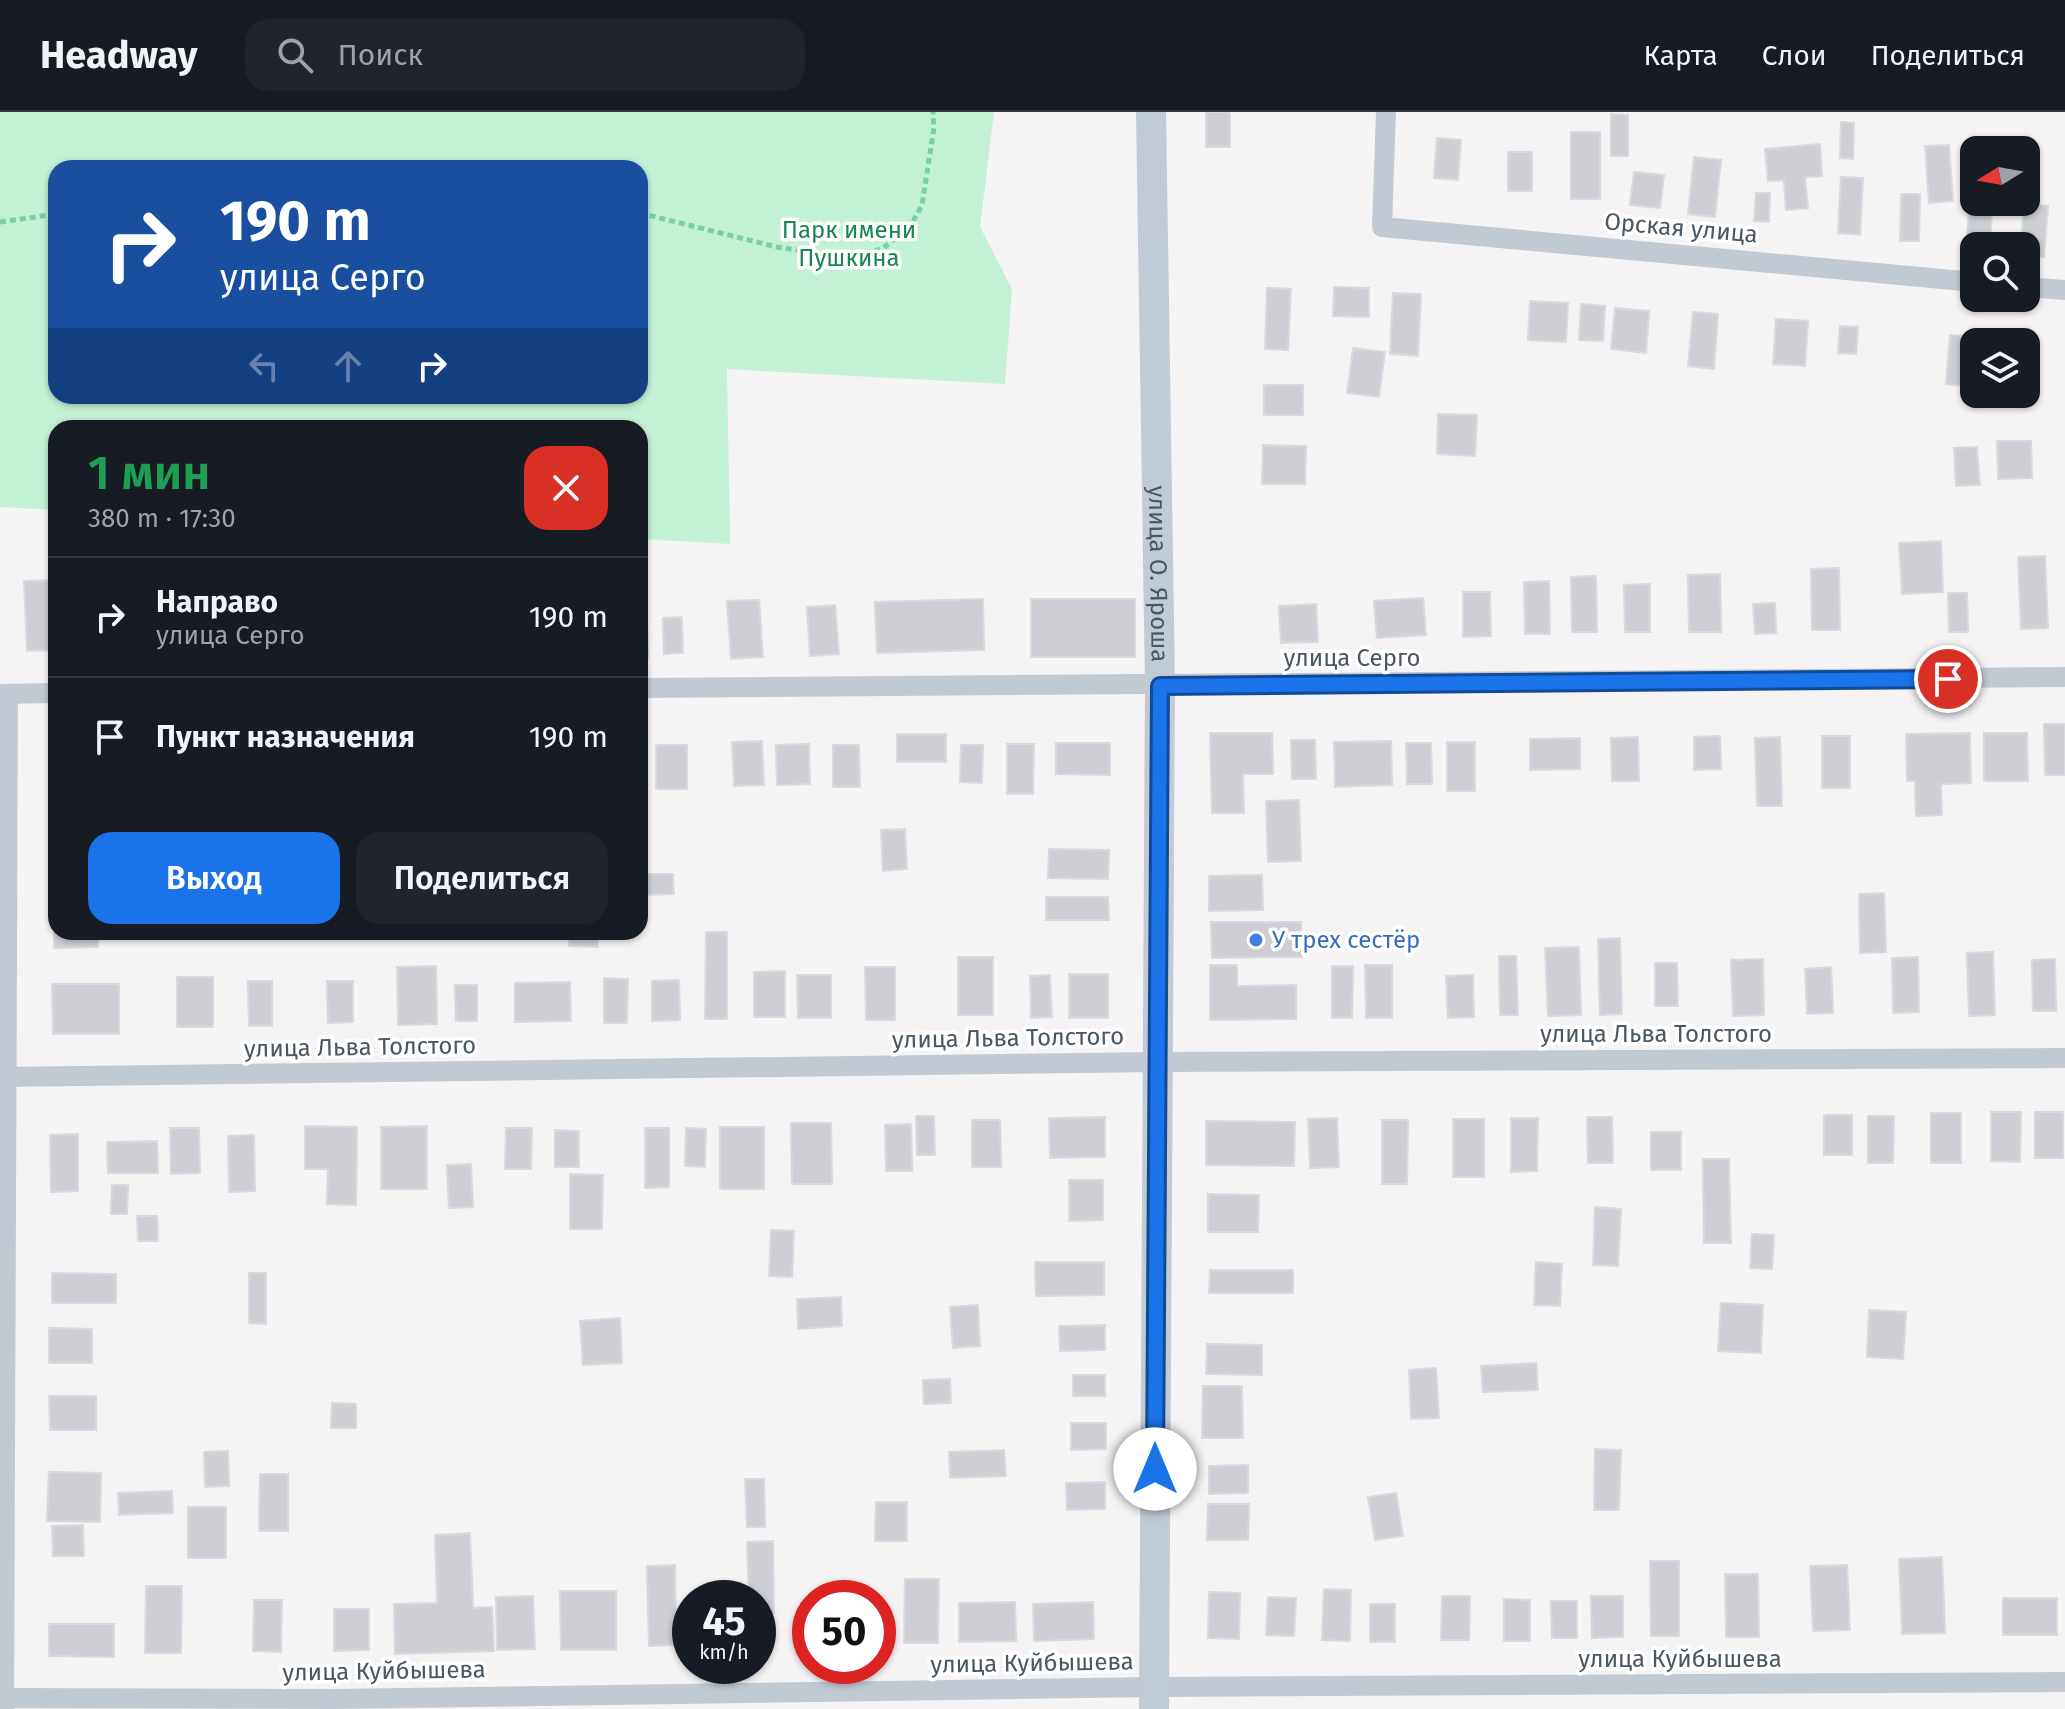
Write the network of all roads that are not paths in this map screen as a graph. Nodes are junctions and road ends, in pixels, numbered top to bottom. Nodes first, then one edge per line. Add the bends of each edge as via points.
1 (1151, 112) edge
2 (1386, 112) edge
3 (1960, 281) edge
4 (2040, 288) edge
5 (2065, 290) edge
6 (2065, 677) edge
7 (1160, 686) junction
8 (648, 688) edge
9 (48, 693) edge
10 (4, 694) edge
11 (2065, 1058) edge
12 (1158, 1062) junction
13 (3, 1077) edge
14 (2065, 1682) edge
15 (1154, 1698) edge
16 (3, 1702) edge

1 - 7 main road, улица О. Яроша
2 - 3 street, Орская улица via 1382,227
4 - 5 street
6 - 7 street, улица Серго
7 - 8 street, улица Серго
7 - 12 main road, улица О. Яроша
9 - 10 street
10 - 13 street
11 - 12 street, улица Льва Толстого
12 - 13 street, улица Льва Толстого
12 - 15 main road, улица О. Яроша
13 - 16 street
14 - 15 street, улица Куйбышева
15 - 16 street, улица Куйбышева

